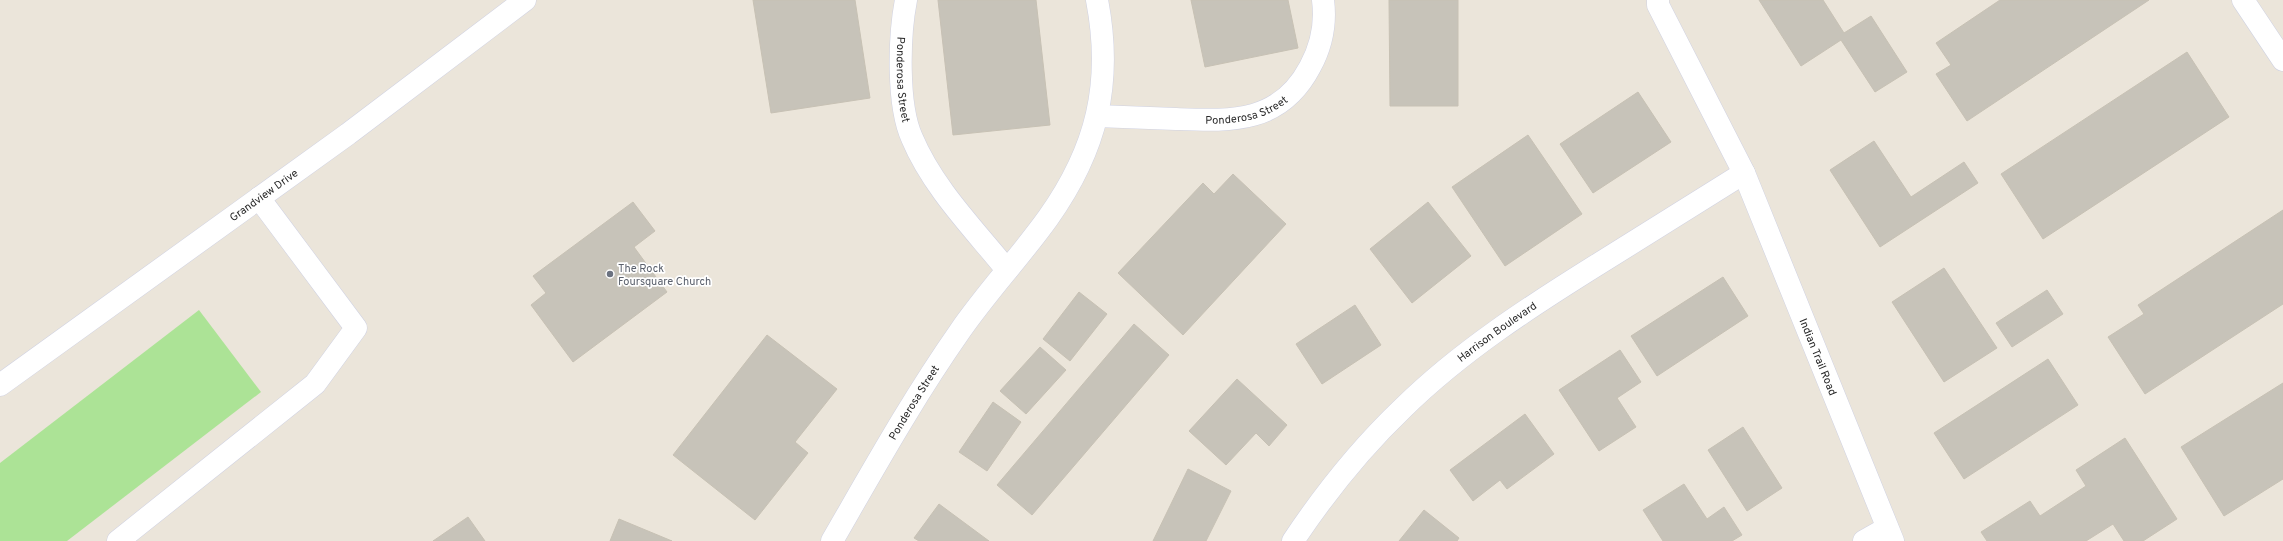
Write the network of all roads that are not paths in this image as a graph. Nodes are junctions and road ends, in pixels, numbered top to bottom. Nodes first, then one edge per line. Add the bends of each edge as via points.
1 (525, 0) edge
2 (906, 0) edge
3 (1097, 0) edge
4 (1323, 0) edge
5 (1658, 0) edge
6 (2243, 0) edge
7 (2283, 60) edge
8 (1097, 116) junction
9 (1744, 173) junction
10 (259, 198) junction
11 (1007, 270) junction
12 (0, 385) edge
13 (1890, 534) edge
14 (118, 541) edge
15 (832, 541) edge
16 (1293, 541) edge
17 (1864, 541) edge

1 - 10 street, Grandview Drive
2 - 11 street, Ponderosa Street via 901,62 904,113 911,136 933,178
3 - 8 street, Ponderosa Street via 1104,62 1102,95
4 - 8 street, Ponderosa Street via 1322,33 1316,57 1304,79 1288,96 1269,109 1247,117 1224,121
5 - 9 street, Indian Trail Road
6 - 7 street
8 - 11 street, Ponderosa Street via 1082,160 1066,189 1049,217
9 - 13 street, Indian Trail Road
9 - 16 street, Harrison Boulevard via 1553,293 1473,348 1403,407 1358,454 1313,510
10 - 12 street, Grandview Drive
10 - 14 street via 356,328 315,384
11 - 15 street, Ponderosa Street via 961,329 920,391
13 - 17 street

